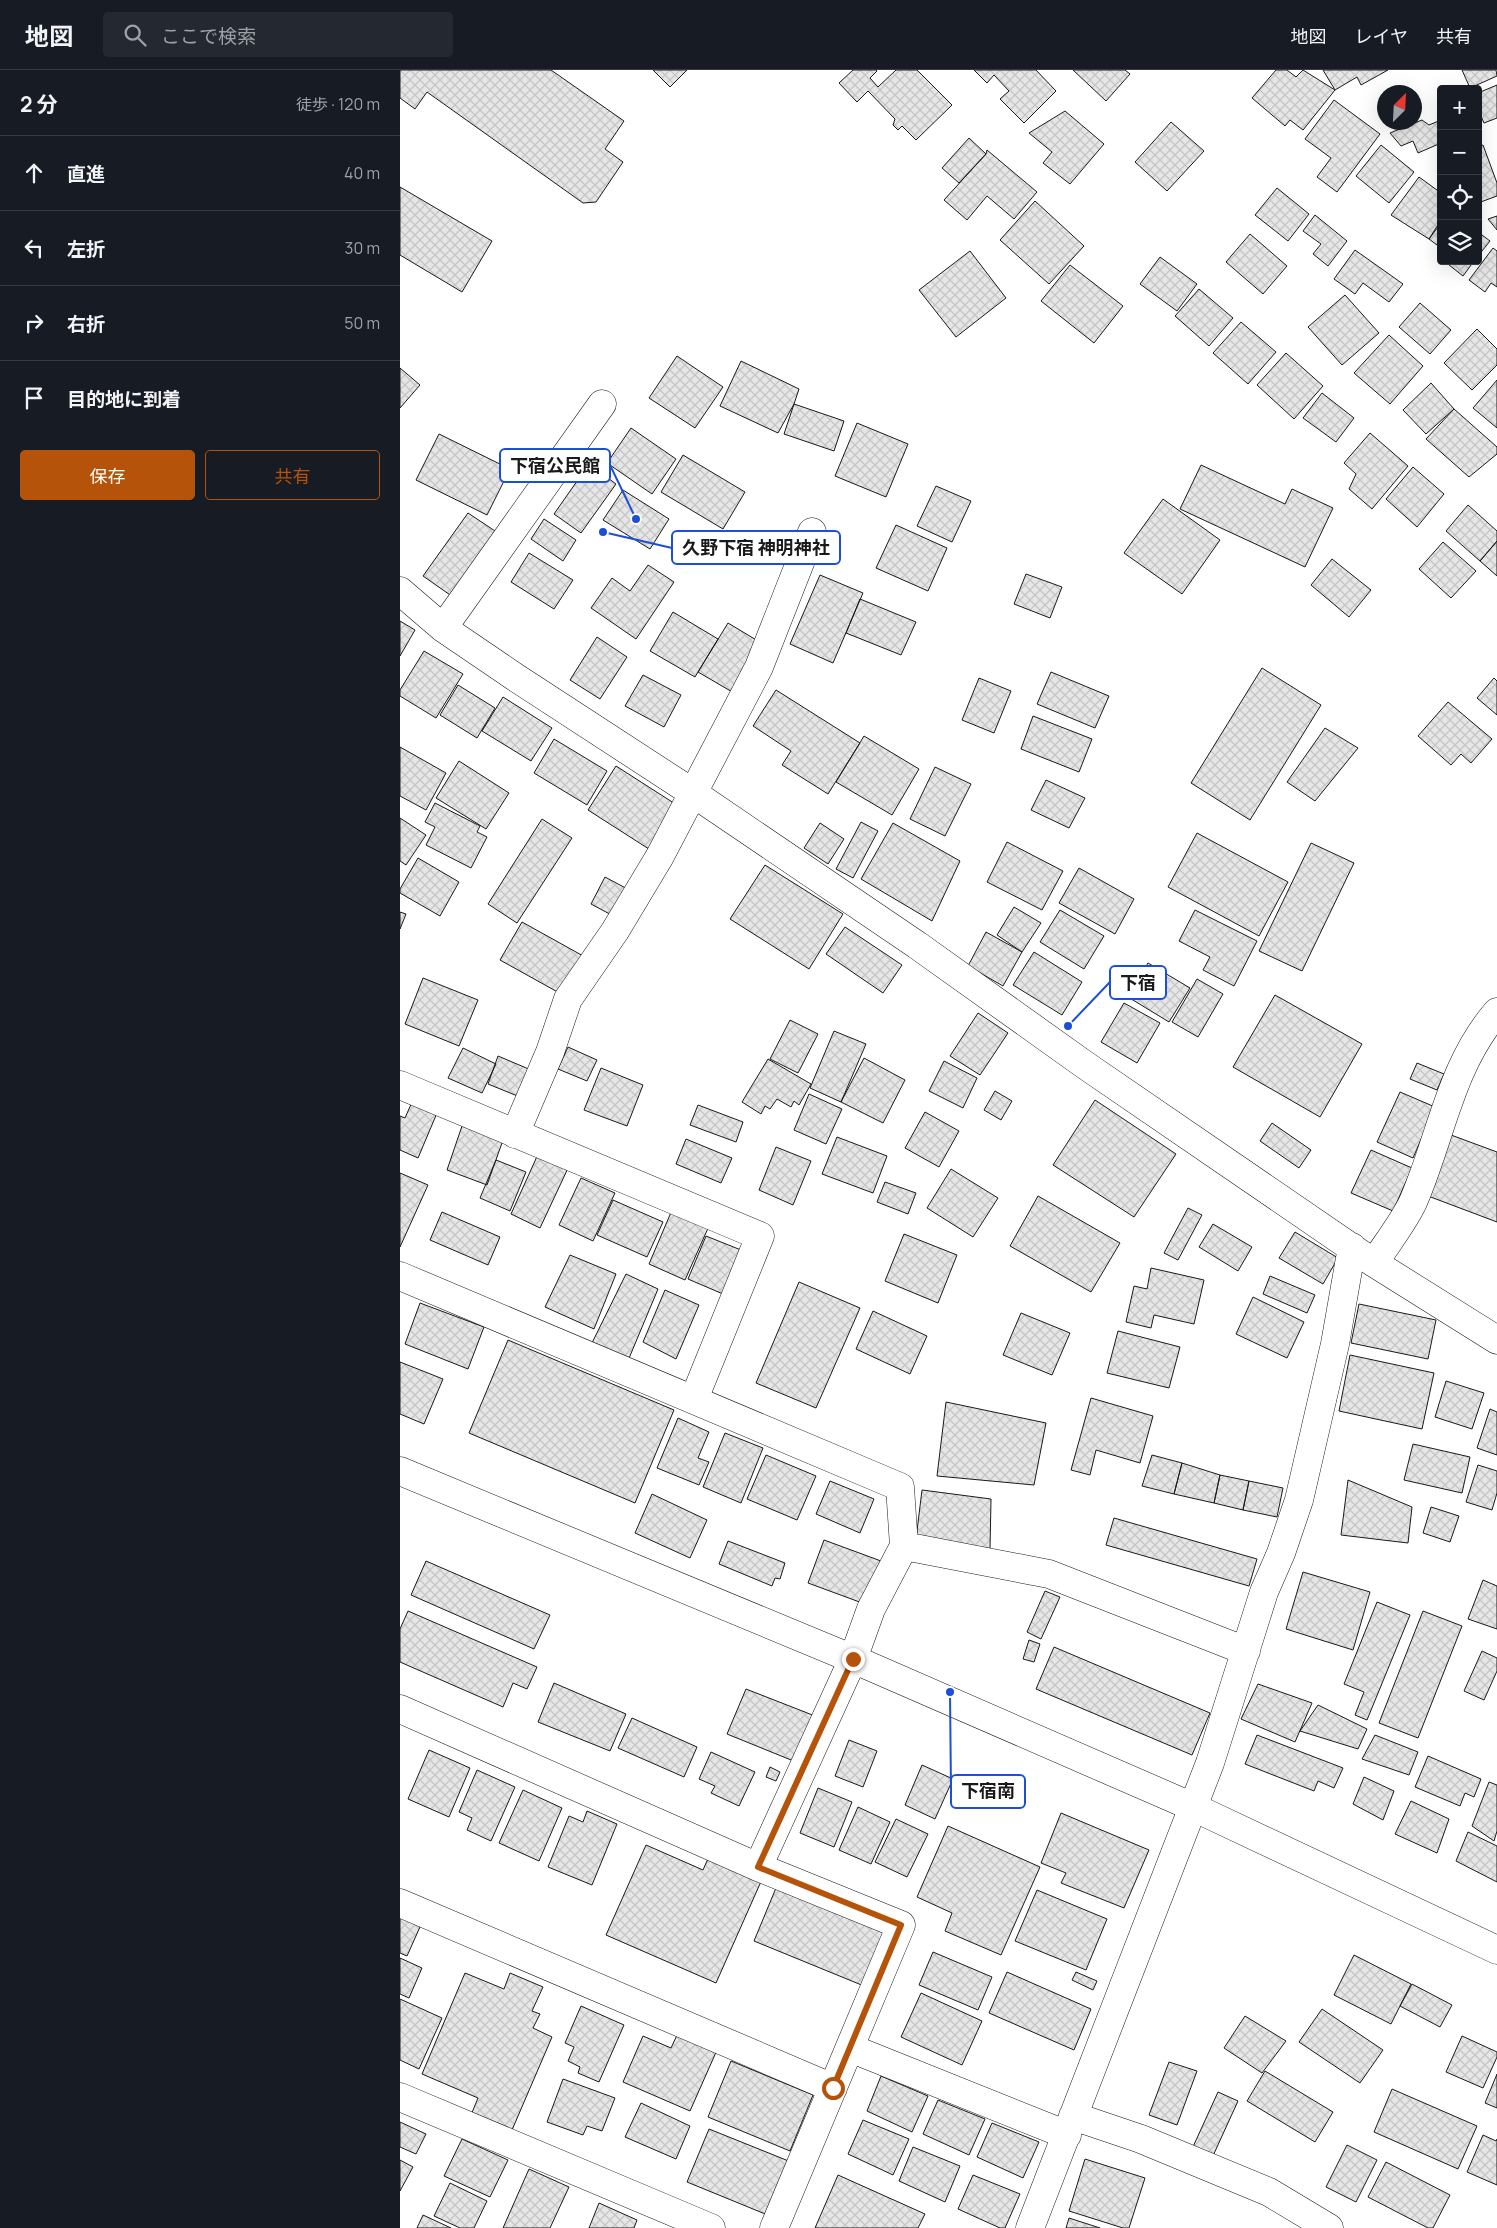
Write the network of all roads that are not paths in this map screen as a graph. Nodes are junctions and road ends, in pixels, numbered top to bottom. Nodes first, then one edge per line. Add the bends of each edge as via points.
1 (602, 404) dead end
2 (812, 532) dead end
3 (400, 591) edge
4 (443, 628) junction
5 (693, 793) junction
6 (1497, 1012) edge
7 (400, 1085) edge
8 (514, 1134) junction
9 (1352, 1247) junction
10 (1374, 1263) junction
11 (400, 1276) edge
12 (1497, 1340) edge
13 (694, 1399) junction
14 (400, 1472) edge
15 (904, 1546) junction
16 (1246, 1651) junction
17 (853, 1659) junction
18 (400, 1709) edge
19 (1192, 1807) junction
20 (758, 1867) junction
21 (400, 1903) edge
22 (1497, 1950) edge
23 (850, 2048) junction
24 (833, 2088) junction
25 (400, 2098) edge
26 (1070, 2125) junction
27 (711, 2228) edge
28 (774, 2228) edge
29 (1030, 2228) edge
30 (1329, 2228) edge

1 - 4 street
2 - 5 street via 759,667
3 - 4 street
4 - 5 street
5 - 8 street via 655,865 568,1000 550,1052
5 - 9 street
6 - 10 street via 1483,1028 1457,1075 1412,1203
7 - 8 street
8 - 13 street via 760,1236
9 - 10 street
9 - 16 street via 1335,1344 1299,1500 1264,1592
10 - 12 street
11 - 13 street
13 - 15 street via 900,1487
14 - 17 street
15 - 16 street via 1049,1574
15 - 17 street via 872,1609
16 - 19 street via 1210,1763
17 - 19 street
17 - 20 street
18 - 20 street
19 - 22 street
19 - 26 street
20 - 23 street via 901,1925
21 - 24 street
23 - 24 street
23 - 26 street
24 - 28 street
25 - 27 street
26 - 29 street
26 - 30 street via 1141,2139 1269,2192

